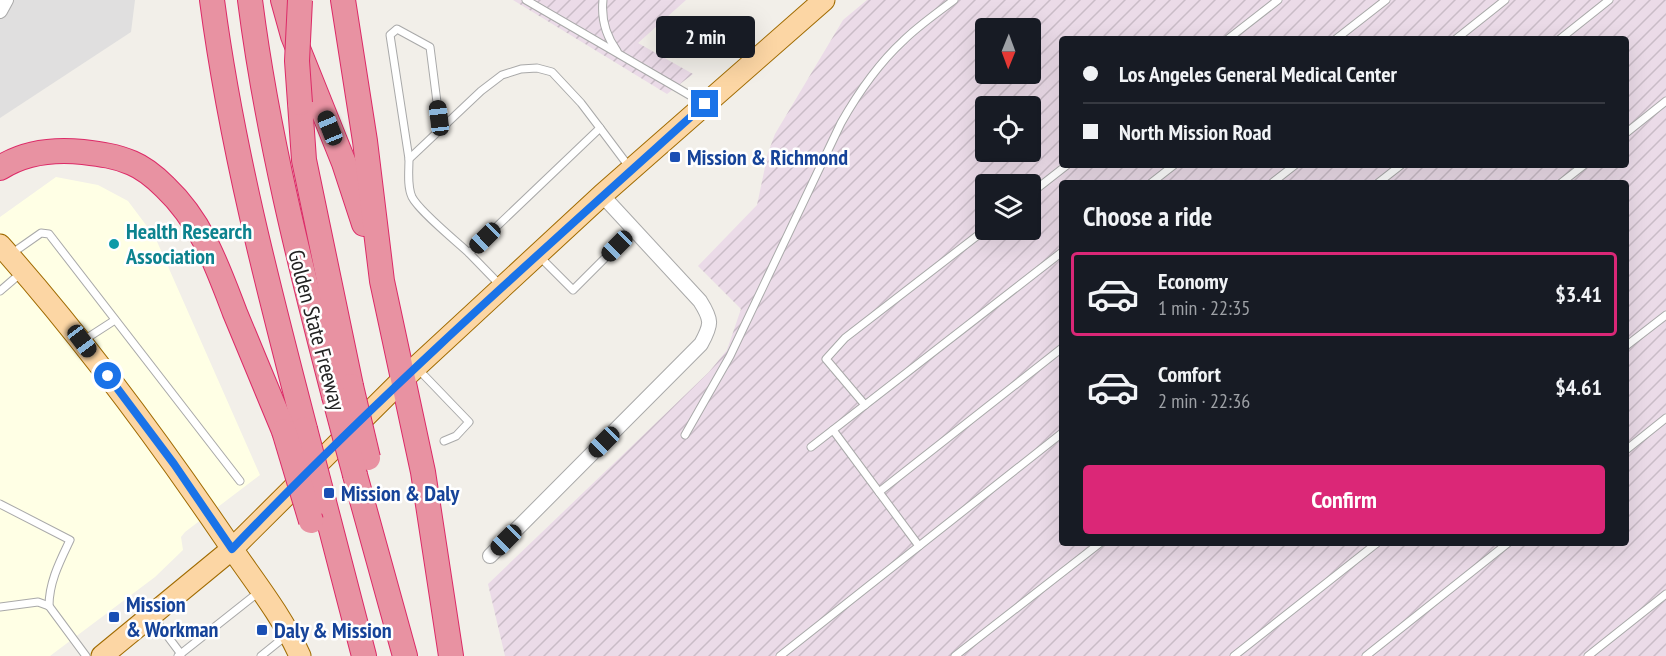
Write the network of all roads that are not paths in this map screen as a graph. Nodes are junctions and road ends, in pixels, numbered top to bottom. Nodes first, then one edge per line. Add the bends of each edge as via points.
1 (6, 0) edge
2 (212, 0) edge
3 (250, 0) edge
4 (283, 0) edge
5 (300, 0) edge
6 (343, 0) edge
7 (526, 0) edge
8 (603, 0) edge
9 (824, 0) edge
10 (954, 0) edge
11 (1278, 0) edge
12 (1386, 0) edge
13 (1505, 0) edge
14 (1609, 0) edge
15 (0, 11) edge
16 (1232, 36) edge
17 (1340, 36) edge
18 (1460, 36) edge
19 (1564, 36) edge
20 (621, 56) junction
21 (1666, 101) edge
22 (705, 104) junction
23 (446, 125) junction
24 (600, 128) junction
25 (1629, 130) edge
26 (410, 159) junction
27 (0, 168) edge
28 (1063, 168) edge
29 (1170, 168) edge
30 (1291, 168) edge
31 (1397, 168) edge
32 (1580, 168) edge
33 (632, 170) junction
34 (1155, 180) edge
35 (1276, 180) edge
36 (1382, 180) edge
37 (1565, 180) edge
38 (1041, 185) edge
39 (602, 195) junction
40 (634, 229) junction
41 (975, 238) edge
42 (469, 253) junction
43 (1059, 254) edge
44 (538, 255) junction
45 (11, 257) edge
46 (382, 281) junction
47 (502, 288) junction
48 (0, 291) edge
49 (1666, 315) edge
50 (115, 320) junction
51 (82, 341) junction
52 (1629, 344) edge
53 (1059, 350) edge
54 (409, 374) junction
55 (342, 391) junction
56 (865, 405) junction
57 (1666, 418) edge
58 (294, 430) junction
59 (833, 430) junction
60 (684, 435) dead end
61 (1059, 435) edge
62 (444, 441) dead end
63 (811, 447) dead end
64 (1629, 448) edge
65 (240, 481) dead end
66 (879, 492) junction
67 (0, 504) edge
68 (919, 546) junction
69 (1096, 546) edge
70 (1373, 546) edge
71 (1504, 546) edge
72 (232, 549) junction
73 (490, 556) dead end
74 (262, 590) junction
75 (1666, 594) edge
76 (49, 606) junction
77 (0, 607) edge
78 (151, 614) junction
79 (288, 634) junction
80 (180, 655) edge
81 (86, 656) edge
82 (102, 656) edge
83 (261, 656) edge
84 (300, 656) edge
85 (364, 656) edge
86 (405, 656) edge
87 (451, 656) edge
88 (780, 656) edge
89 (955, 656) edge
90 (1234, 656) edge
91 (1366, 656) edge
92 (1588, 656) edge

1 - 15 street
2 - 58 highway, Golden State Freeway via 241,171
3 - 55 highway, Golden State Freeway via 277,166 297,253
4 - 46 highway via 293,36 344,163
5 - 55 highway, bridge via 297,61 304,160
6 - 46 highway
7 - 20 lane
8 - 20 lane via 605,30
9 - 22 main road
10 - 60 lane via 904,40 860,90 730,356
11 - 16 lane
12 - 17 lane
13 - 18 lane
14 - 19 lane
20 - 22 lane
21 - 25 lane
22 - 33 main road
23 - 24 lane via 502,75 537,68 552,72
23 - 26 lane
23 - 26 lane via 439,118 430,47 397,29 390,35
24 - 33 lane
24 - 42 lane
26 - 42 lane via 412,197
27 - 58 highway via 31,154 78,152 107,155 134,164 157,179 194,219
28 - 38 lane
29 - 34 lane
30 - 35 lane
31 - 36 lane
32 - 37 lane
33 - 39 main road
39 - 40 street
39 - 44 main road
40 - 44 lane via 573,290
40 - 73 street via 700,301 710,316 709,329 701,344
41 - 56 lane via 845,338 826,359
42 - 47 lane
43 - 56 lane
44 - 47 main road
45 - 48 lane
45 - 50 lane via 42,233 49,234
45 - 51 main road
46 - 54 highway
47 - 54 main road
49 - 52 lane
50 - 51 lane
50 - 65 lane
51 - 72 main road
53 - 66 lane
54 - 62 lane via 469,422 456,436
54 - 72 main road
54 - 87 highway
55 - 86 highway, bridge via 361,466 369,524
56 - 59 lane
57 - 64 lane
58 - 85 highway, bridge
59 - 63 lane
59 - 66 lane
61 - 68 lane
66 - 68 lane
67 - 76 lane via 70,540 53,578
68 - 88 lane
69 - 89 lane
70 - 90 lane
71 - 91 lane
72 - 74 main road
72 - 78 main road
74 - 79 main road
74 - 80 lane
75 - 92 lane
76 - 77 lane via 38,602
76 - 81 lane
78 - 80 lane
78 - 82 main road
79 - 83 lane
79 - 84 main road

